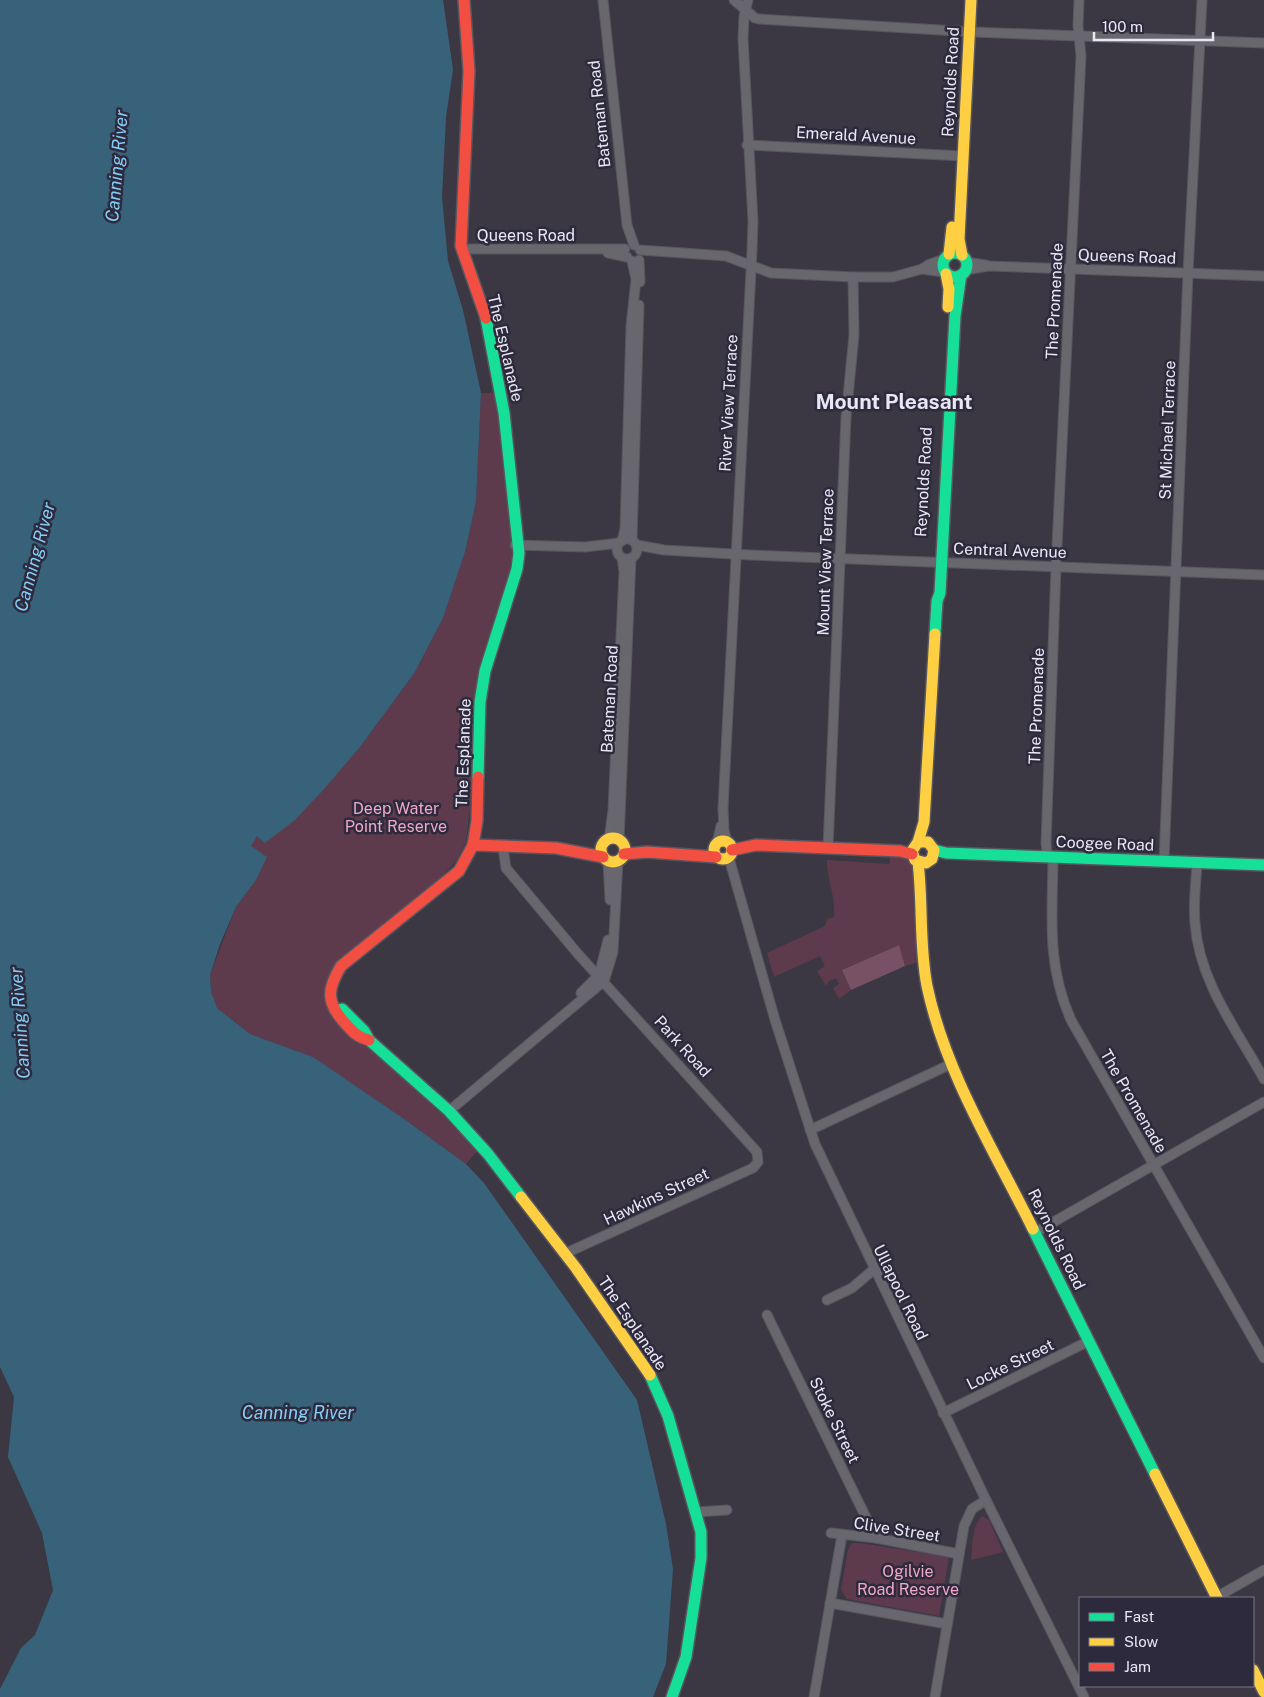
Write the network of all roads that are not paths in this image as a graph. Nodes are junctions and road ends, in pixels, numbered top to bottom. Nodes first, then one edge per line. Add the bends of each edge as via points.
1 (464, 0) edge
2 (603, 0) edge
3 (734, 0) edge
4 (748, 0) edge
5 (964, 0) edge
6 (970, 0) edge
7 (1079, 0) edge
8 (1202, 0) edge
9 (745, 10) junction
10 (965, 31) junction
11 (1080, 37) junction
12 (1201, 41) junction
13 (1264, 43) edge
14 (747, 145) junction
15 (960, 156) junction
16 (464, 249) junction
17 (633, 253) junction
18 (946, 257) junction
19 (750, 266) junction
20 (964, 266) junction
21 (922, 269) junction
22 (1070, 269) junction
23 (945, 273) junction
24 (1188, 273) junction
25 (1264, 276) edge
26 (853, 277) junction
27 (951, 316) junction
28 (518, 545) junction
29 (627, 549) junction
30 (735, 554) junction
31 (840, 558) junction
32 (939, 562) junction
33 (1056, 567) junction
34 (1177, 571) junction
35 (1264, 575) edge
36 (472, 845) junction
37 (503, 848) junction
38 (828, 848) junction
39 (723, 850) junction
40 (613, 851) junction
41 (923, 852) junction
42 (1050, 857) junction
43 (1164, 861) junction
44 (1197, 862) junction
45 (1264, 865) edge
46 (578, 954) junction
47 (604, 962) junction
48 (601, 978) junction
49 (951, 1064) junction
50 (1264, 1079) edge
51 (1264, 1102) edge
52 (449, 1111) junction
53 (810, 1130) junction
54 (758, 1162) joint
55 (1154, 1166) junction
56 (1036, 1232) junction
57 (564, 1254) junction
58 (873, 1270) junction
59 (827, 1300) dead end
60 (767, 1316) dead end
61 (1090, 1341) junction
62 (1264, 1358) edge
63 (944, 1413) junction
64 (986, 1500) junction
65 (727, 1510) dead end
66 (697, 1512) junction
67 (832, 1533) dead end
68 (842, 1535) junction
69 (876, 1538) junction
70 (959, 1554) junction
71 (1264, 1570) edge
72 (1216, 1597) edge
73 (1218, 1597) edge
74 (830, 1603) junction
75 (948, 1624) junction
76 (1076, 1668) edge
77 (1254, 1672) edge
78 (1264, 1692) edge
79 (672, 1697) edge
80 (814, 1697) edge
81 (935, 1697) edge

1 - 16 street, The Esplanade via 469,71 462,220
2 - 17 street, Bateman Road via 627,225
3 - 9 street
4 - 9 street, River View Terrace
5 - 10 street, Reynolds Road
6 - 10 street, Reynolds Road
7 - 11 street, The Promenade
8 - 12 street, St Michael Terrace
9 - 10 street via 760,19
9 - 14 street, River View Terrace via 743,47
10 - 11 street
10 - 15 street, Reynolds Road
11 - 12 street
11 - 22 street, The Promenade
12 - 13 street
12 - 24 street, St Michael Terrace
14 - 15 street, Emerald Avenue
14 - 19 street, River View Terrace via 753,221
15 - 18 street, Reynolds Road
15 - 20 street, Reynolds Road via 959,239
16 - 17 street, Queens Road
16 - 28 street, The Esplanade via 484,312 500,382 512,467
17 - 19 street, Queens Road via 726,256
17 - 29 street, Bateman Road via 641,274
18 - 20 street via 955,253
18 - 21 street, Queens Road
18 - 23 street, Reynolds Road
19 - 26 street, Queens Road via 771,273
19 - 30 street, River View Terrace
20 - 22 street, Queens Road
20 - 23 street via 953,277
20 - 27 street, Reynolds Road
21 - 23 street, Queens Road
21 - 26 street, Queens Road via 893,277
22 - 24 street, Queens Road
22 - 33 street, The Promenade
23 - 27 street, Reynolds Road
24 - 25 street, Queens Road
24 - 34 street, St Michael Terrace
26 - 31 street, Mount View Terrace via 854,335 846,417
27 - 32 street, Reynolds Road
28 - 29 street, Central Avenue
28 - 36 street, The Esplanade via 518,568 485,671 480,702 477,822
29 - 30 street, Central Avenue
29 - 40 street, Bateman Road
30 - 31 street, Central Avenue
30 - 39 street, River View Terrace
31 - 32 street, Central Avenue
31 - 38 street, Mount View Terrace
32 - 33 street, Central Avenue
32 - 41 street, Reynolds Road via 940,594 937,601
33 - 34 street, Central Avenue
33 - 42 street, The Promenade via 1046,843
34 - 35 street, Central Avenue
34 - 43 street, St Michael Terrace
36 - 37 street, Coogee Road
36 - 52 street, The Esplanade via 459,871 338,971 332,981 330,998 335,1012 348,1029 357,1037 369,1040
37 - 40 street, Coogee Road
37 - 46 street, Park Road via 506,868
38 - 39 street, Coogee Road via 756,845
38 - 41 street, Coogee Road
39 - 40 street, Coogee Road via 693,854
39 - 53 street, Ullapool Road
40 - 47 street, Bateman Road via 608,948
40 - 48 street, Bateman Road via 613,952
41 - 42 street, Coogee Road
41 - 49 street, Reynolds Road via 920,920 924,971 937,1026
42 - 43 street, Coogee Road
42 - 55 street, The Promenade via 1053,862 1052,956 1061,997 1070,1020
43 - 44 street, Coogee Road
44 - 45 street, Coogee Road
44 - 50 street via 1195,923 1204,965 1210,984
46 - 47 street via 589,961
46 - 48 street, Park Road
47 - 48 street, Bateman Road
48 - 52 street, Bateman Road
48 - 54 street, Park Road via 757,1152
49 - 53 street
49 - 56 street, Reynolds Road
51 - 55 street
52 - 57 street, The Esplanade via 488,1154
53 - 58 street, Ullapool Road
54 - 57 street, Hawkins Street via 753,1168
55 - 56 street
55 - 62 street, The Promenade
56 - 61 street, Reynolds Road
57 - 66 street, The Esplanade via 648,1372 668,1416
58 - 59 street via 852,1288
58 - 63 street, Ullapool Road
60 - 69 street, Stoke Street
61 - 63 street, Locke Street
61 - 72 street, Reynolds Road
63 - 64 street, Ullapool Road
64 - 70 street via 972,1509 966,1519
64 - 76 street, Ullapool Road
65 - 66 street
66 - 79 street, The Esplanade via 701,1558 686,1657
67 - 68 street, Clive Street
68 - 69 street, Clive Street
68 - 74 street
69 - 70 street, Clive Street
70 - 75 street
71 - 73 street
74 - 75 street
74 - 80 street
75 - 81 street
77 - 78 street

